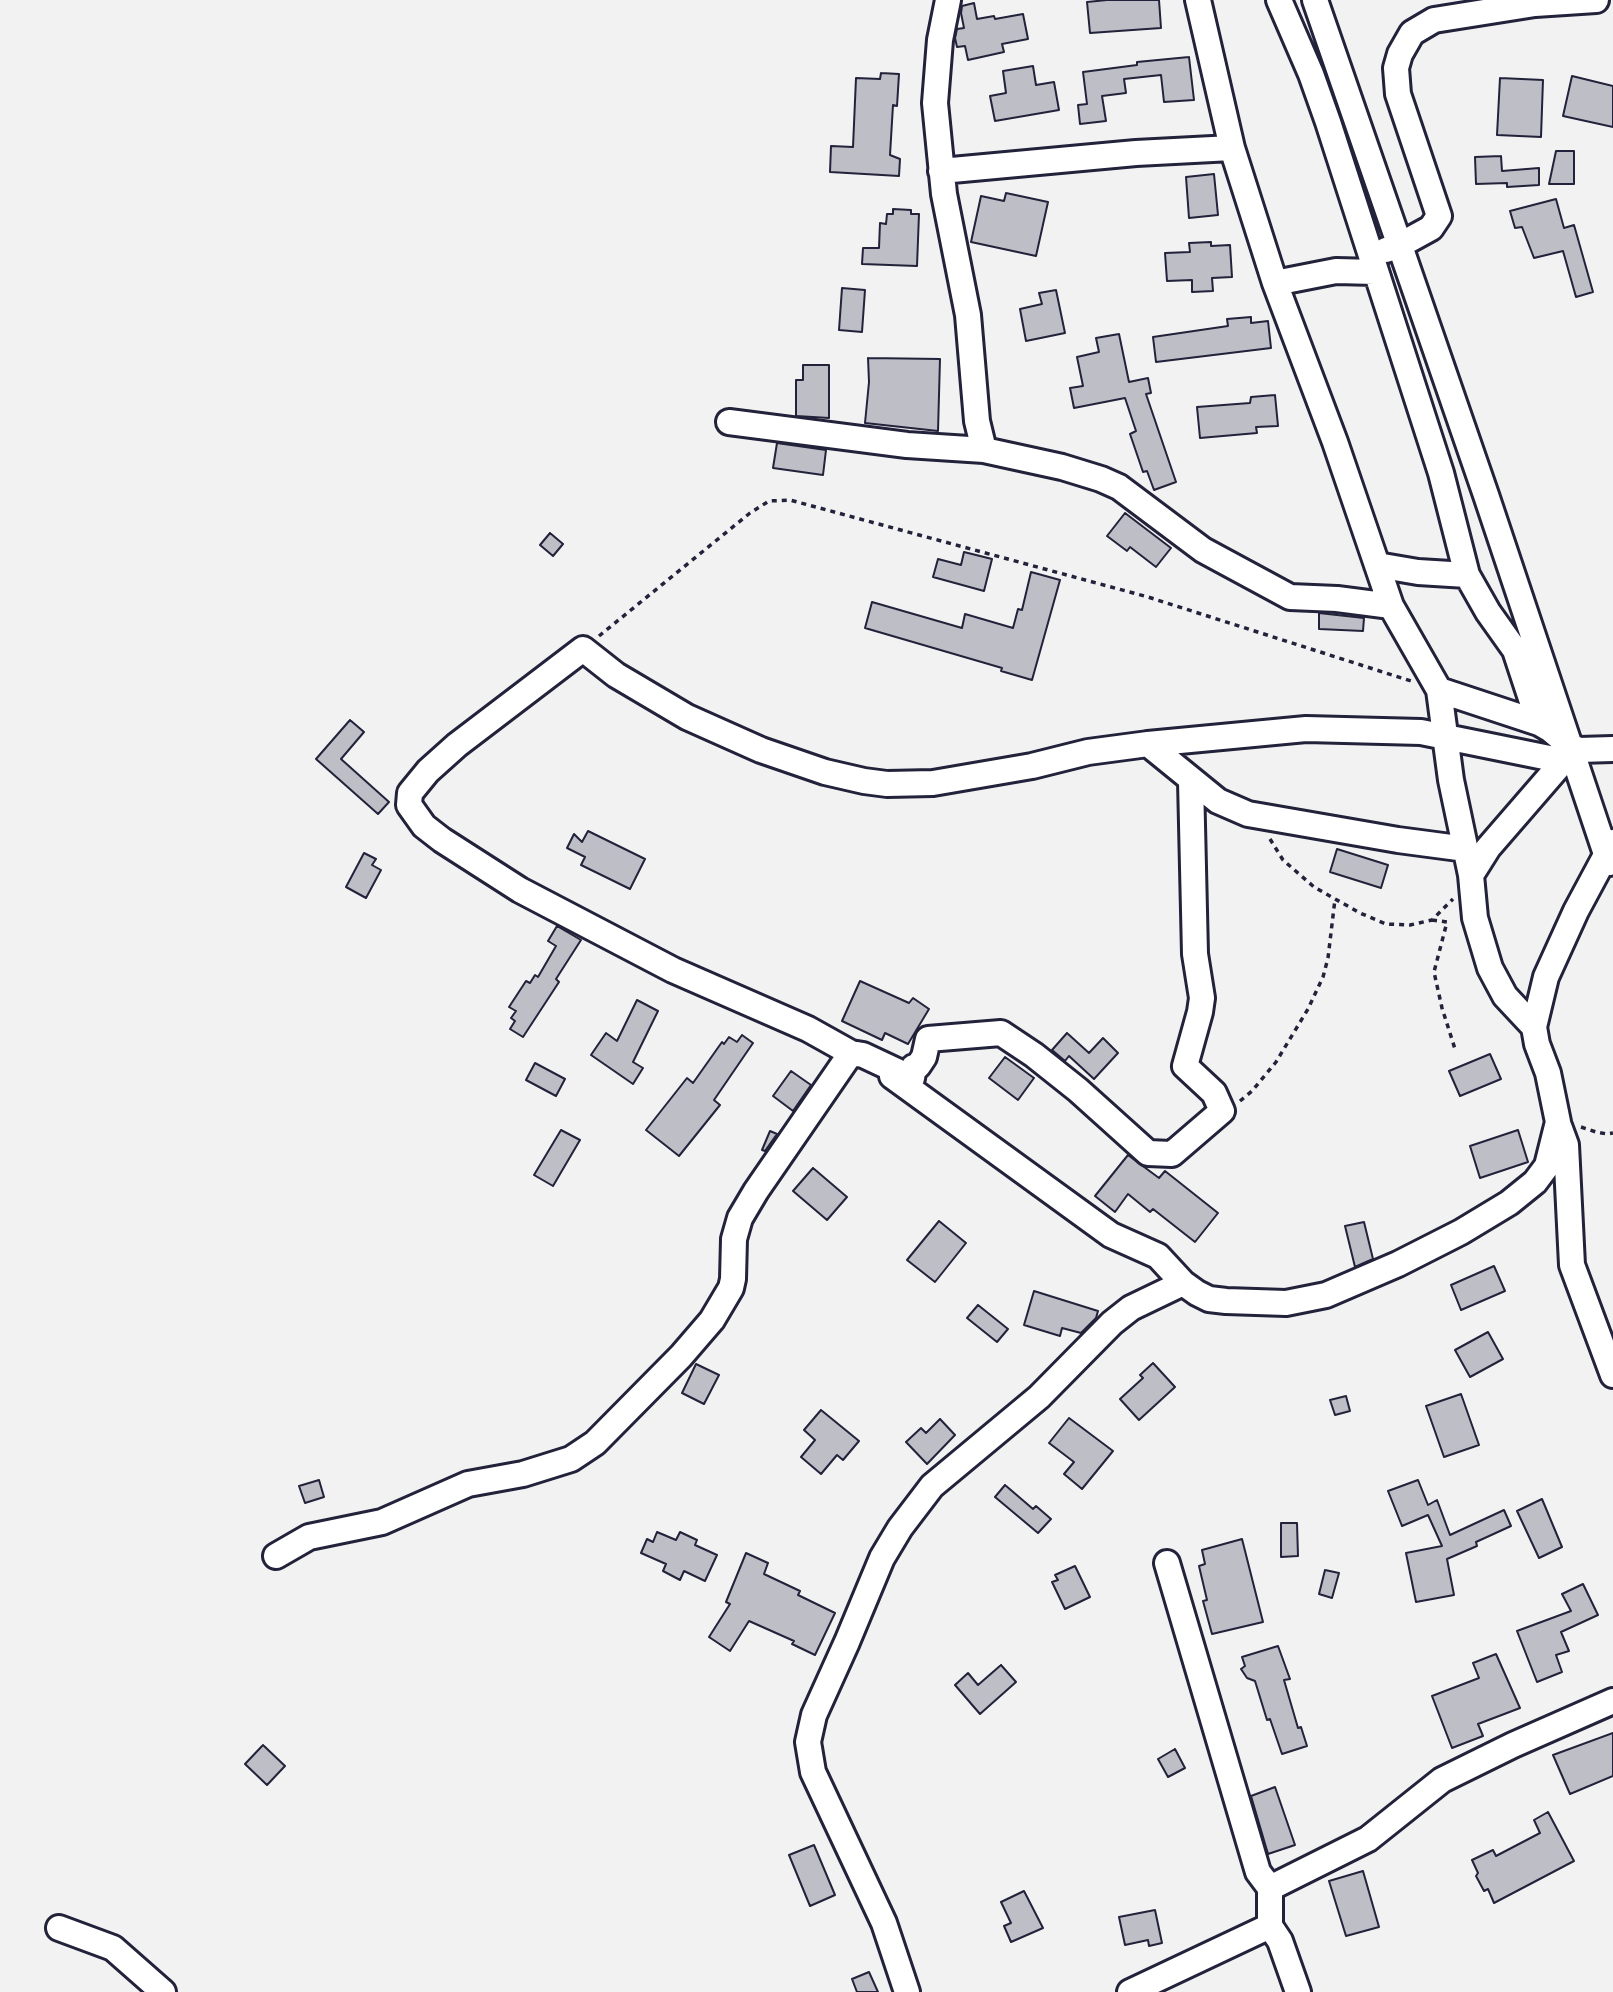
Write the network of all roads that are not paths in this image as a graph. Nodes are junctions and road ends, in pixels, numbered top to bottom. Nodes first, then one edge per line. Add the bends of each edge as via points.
1 (948, 0) edge
2 (1198, 0) edge
3 (1279, 0) edge
4 (1315, 0) edge
5 (1596, 0) edge
6 (1232, 148) junction
7 (941, 172) junction
8 (1400, 246) junction
9 (1373, 264) junction
10 (1275, 283) junction
11 (729, 422) dead end
12 (984, 450) junction
13 (1377, 565) junction
14 (1467, 575) junction
15 (1391, 606) junction
16 (1439, 690) junction
17 (1539, 723) junction
18 (1445, 736) junction
19 (1147, 744) junction
20 (1613, 750) edge
21 (1569, 753) junction
22 (1191, 781) junction
23 (1466, 849) junction
24 (1611, 857) edge
25 (1471, 875) junction
26 (1534, 1027) junction
27 (857, 1054) junction
28 (1558, 1122) junction
29 (1183, 1283) junction
30 (1613, 1375) edge
31 (276, 1556) dead end
32 (1167, 1563) dead end
33 (1613, 1701) edge
34 (1270, 1888) junction
35 (1270, 1926) junction
36 (59, 1928) dead end
37 (163, 1992) edge
38 (907, 1992) edge
39 (1130, 1992) edge
40 (1298, 1992) edge

1 - 7 street via 934,103
2 - 6 street
3 - 9 street via 1319,94
4 - 8 street
5 - 8 street via 1535,4 1434,20 1412,33 1396,68 1398,94 1439,216 1431,228
6 - 7 street
6 - 10 street
7 - 12 street via 968,314 977,421
8 - 9 street
8 - 21 street
9 - 10 street
9 - 14 street via 1441,473
10 - 13 street
11 - 12 street
12 - 15 street via 1062,467 1119,487 1203,550 1290,597
13 - 14 street
13 - 15 street
14 - 17 street via 1515,649
15 - 16 street
16 - 17 street
16 - 18 street
17 - 21 street via 1551,730
18 - 19 street via 1306,729
18 - 21 street
18 - 23 street
19 - 22 street
19 - 27 street via 933,783 864,781 761,750 687,717 616,675 583,649 457,745 410,793 410,809 424,826 520,890 673,970
20 - 21 street
21 - 24 street
21 - 25 street via 1488,848
22 - 23 street via 1225,805 1260,817
22 - 27 street via 1195,954 1202,998 1185,1066 1214,1093 1222,1111 1172,1154 1148,1153 1078,1090 1002,1033 928,1039 912,1078
23 - 25 street
24 - 26 street via 1576,911 1546,977
25 - 26 street via 1475,918 1490,968 1505,996
26 - 28 street
27 - 29 street via 1111,1235 1158,1256
27 - 31 street via 755,1191 734,1239 731,1288 712,1320 595,1443 571,1460 468,1484 382,1522 309,1537
28 - 29 street via 1547,1166 1509,1203 1398,1264 1326,1295 1286,1303 1209,1299
28 - 30 street via 1566,1145 1572,1265
29 - 38 street via 1131,1308 1112,1323 1040,1397 932,1486 882,1558 814,1715 808,1742 813,1772 884,1923
32 - 34 street via 1258,1872
33 - 34 street via 1442,1780 1368,1839
34 - 35 street
35 - 39 street
35 - 40 street
36 - 37 street via 113,1948

